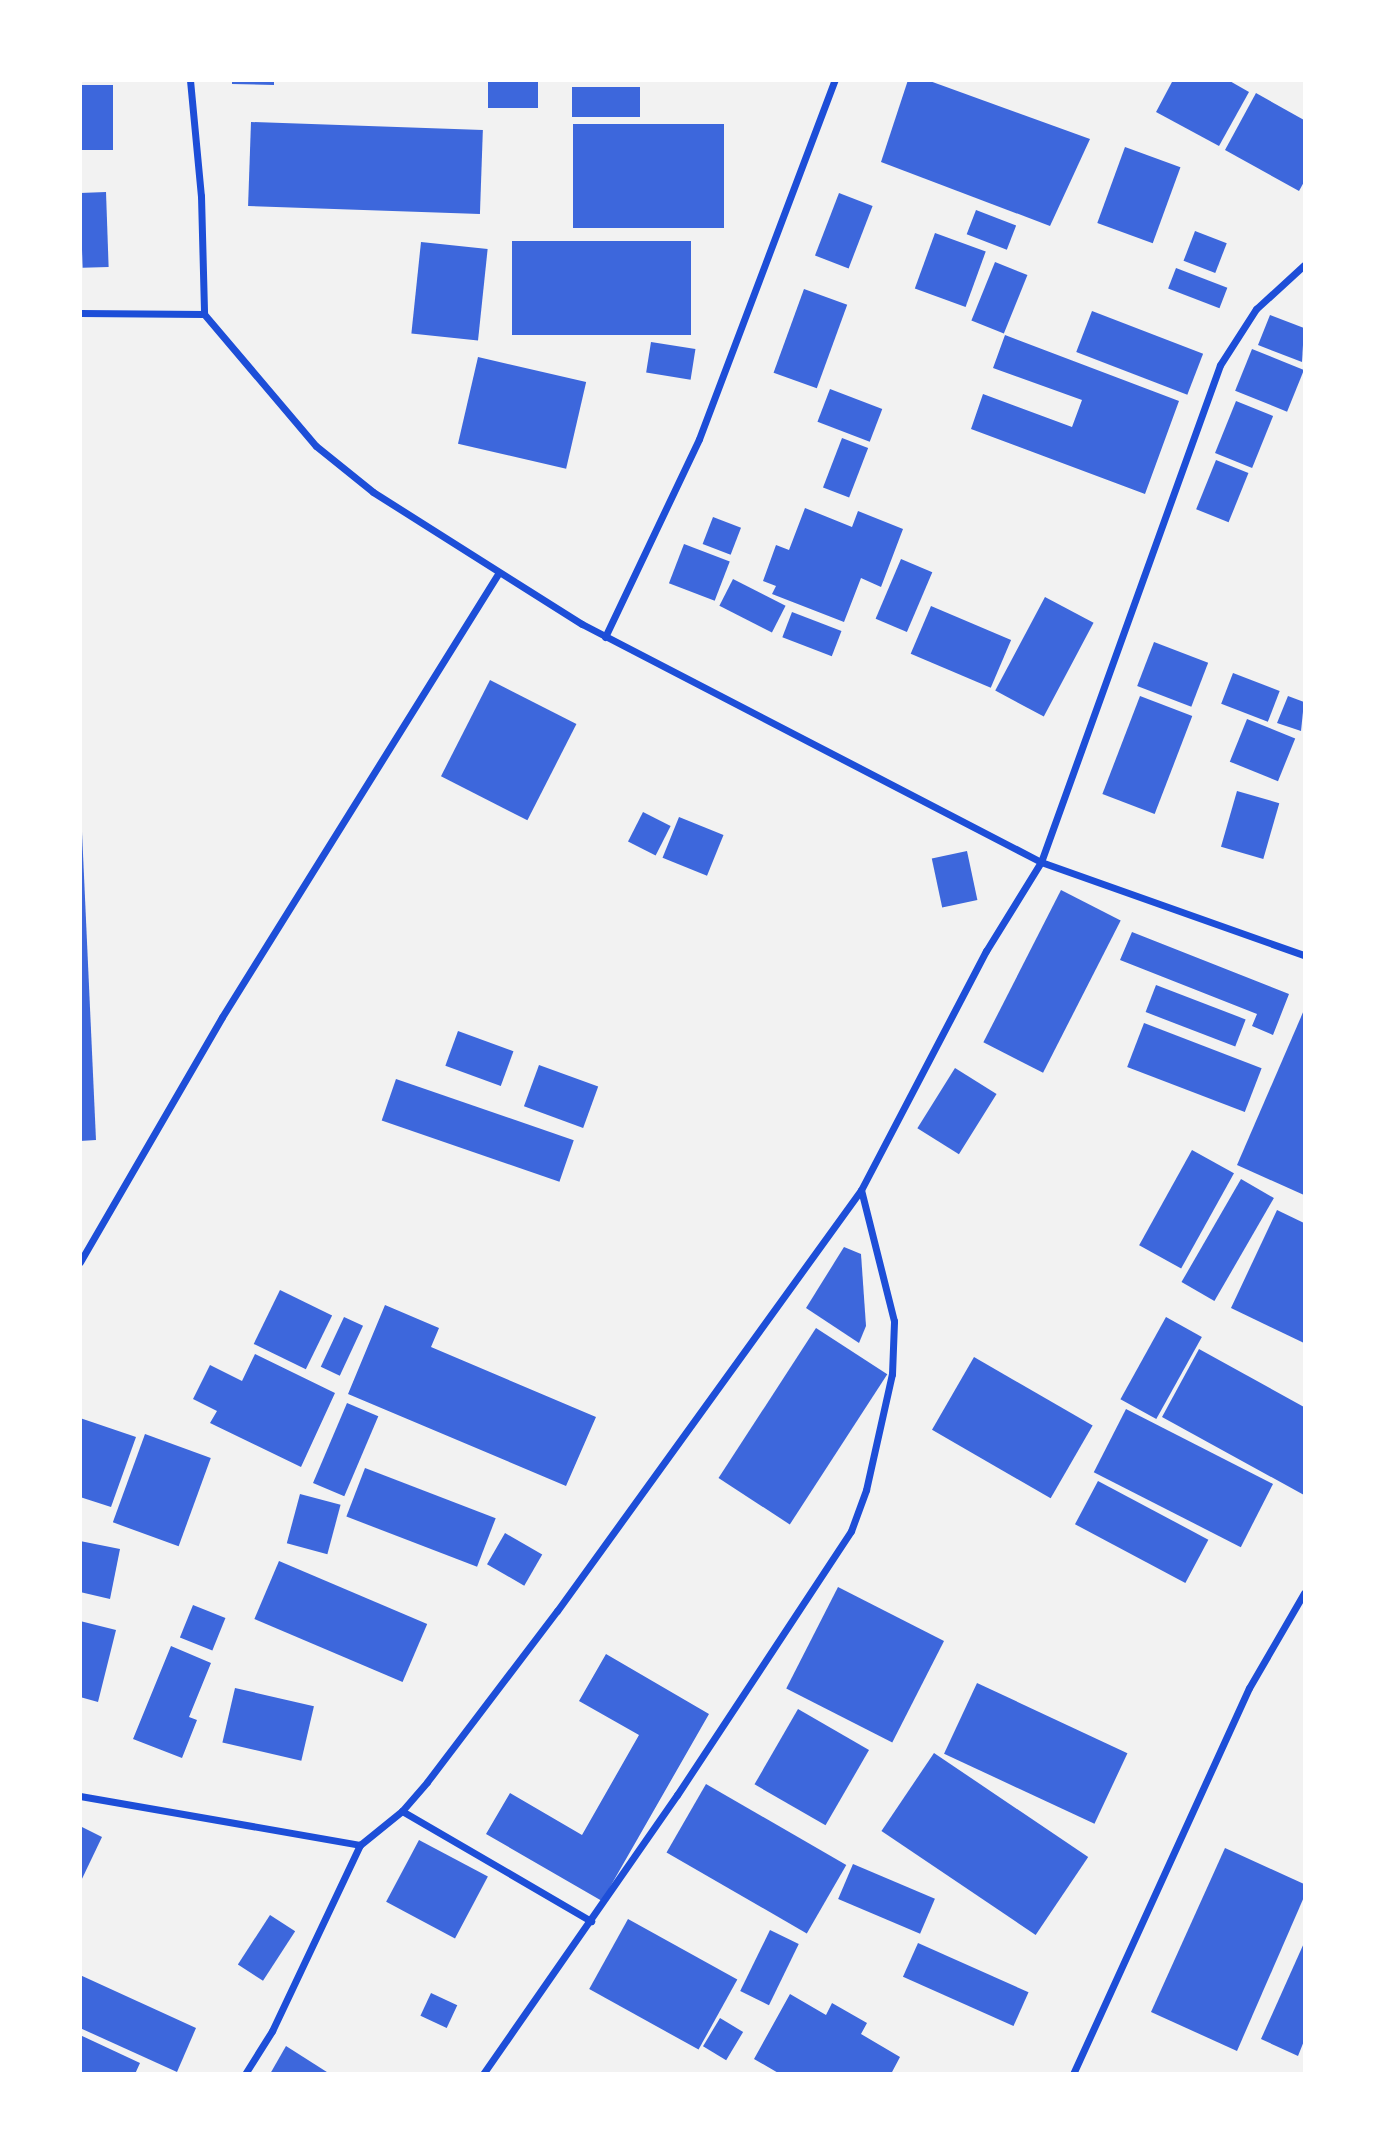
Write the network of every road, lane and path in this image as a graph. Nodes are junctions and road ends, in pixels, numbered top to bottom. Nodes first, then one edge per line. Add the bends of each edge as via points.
1 (190, 80) edge
2 (835, 80) edge
3 (1304, 265) edge
4 (80, 313) edge
5 (204, 314) junction
6 (498, 574) junction
7 (605, 637) junction
8 (1041, 862) junction
9 (1304, 955) edge
10 (860, 1190) junction
11 (80, 1262) edge
12 (1304, 1593) edge
13 (80, 1796) edge
14 (402, 1811) junction
15 (360, 1845) junction
16 (591, 1921) junction
17 (245, 2074) edge
18 (483, 2074) edge
19 (1073, 2074) edge

1 - 5 street via 201,196
2 - 7 street via 699,439
3 - 8 street via 1256,309 1220,365
4 - 5 street
5 - 6 street via 316,446 373,492
6 - 7 street
6 - 11 street via 222,1017
7 - 8 street
8 - 9 street
8 - 10 street via 986,951
10 - 14 street via 557,1611
10 - 16 street via 894,1321 892,1374 866,1490 851,1531
12 - 19 street via 1249,1688
13 - 15 street
14 - 15 street
14 - 16 street
15 - 17 street via 272,2031
16 - 18 street

